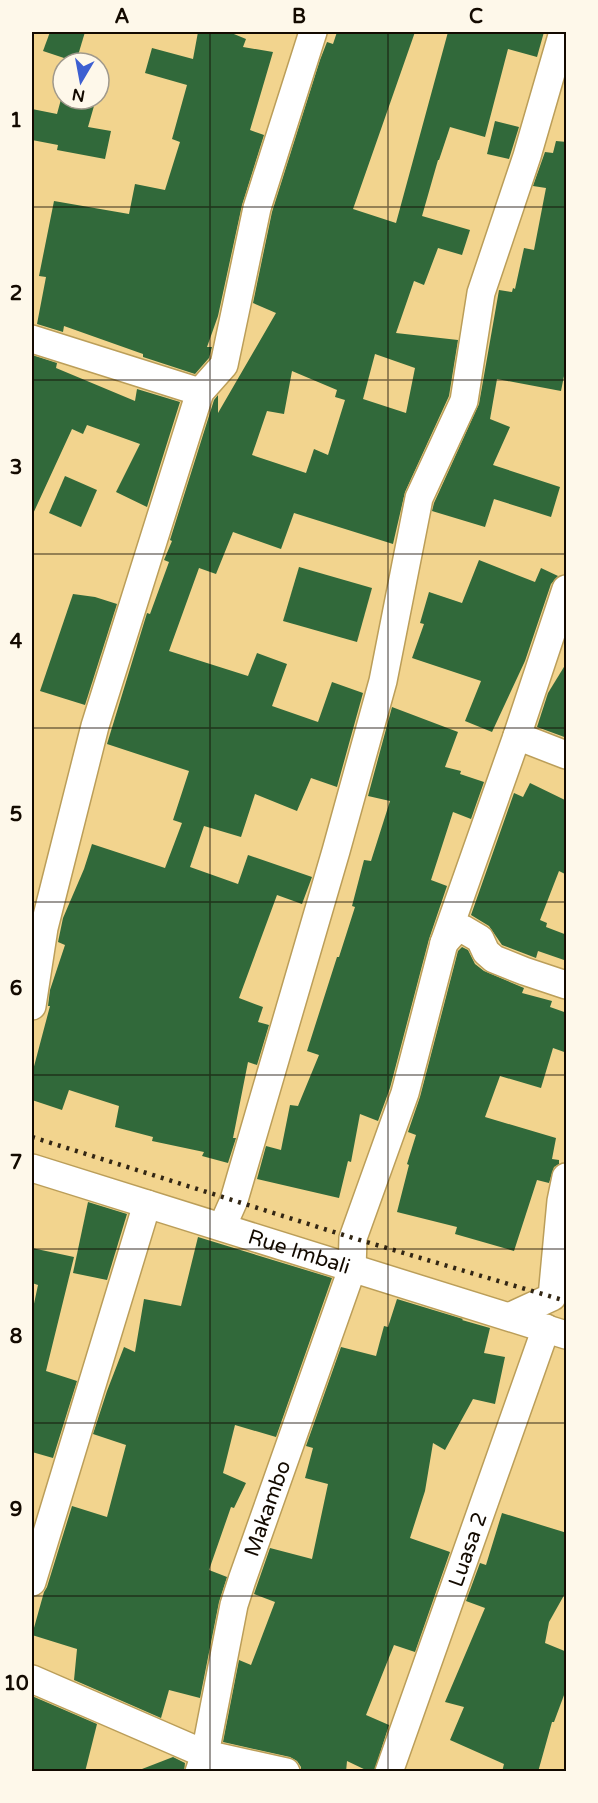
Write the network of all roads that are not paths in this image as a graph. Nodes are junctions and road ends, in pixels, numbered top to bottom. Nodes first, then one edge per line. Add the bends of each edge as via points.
1 (313, 32) edge
2 (563, 32) edge
3 (32, 339) edge
4 (200, 392) junction
5 (567, 589) edge
6 (517, 736) junction
7 (567, 755) edge
8 (444, 943) junction
9 (567, 985) edge
10 (32, 1006) edge
11 (32, 1168) edge
12 (567, 1177) edge
13 (147, 1204) junction
14 (222, 1227) junction
15 (352, 1269) junction
16 (511, 1316) junction
17 (556, 1332) edge
18 (32, 1582) edge
19 (32, 1679) edge
20 (202, 1763) edge
21 (286, 1772) edge
22 (389, 1772) edge

1 - 4 street via 256,208 224,365
2 - 14 street via 481,293 464,401 419,498 383,681 234,1200
3 - 4 street
4 - 10 street via 95,726 44,928
5 - 6 street, Makambo
6 - 7 street
6 - 8 street, Makambo
8 - 9 street via 454,932 464,929 480,939 494,959
8 - 15 street, Makambo via 405,1093 353,1238
11 - 13 street, Rue Imbali
12 - 16 street via 552,1297
13 - 14 street, Rue Imbali
13 - 18 street
14 - 15 street, Rue Imbali
15 - 16 street, Rue Imbali
15 - 20 street, Makambo via 234,1605
16 - 17 street, Rue Imbali
17 - 22 street, Luasa 2
19 - 20 street
20 - 21 street

